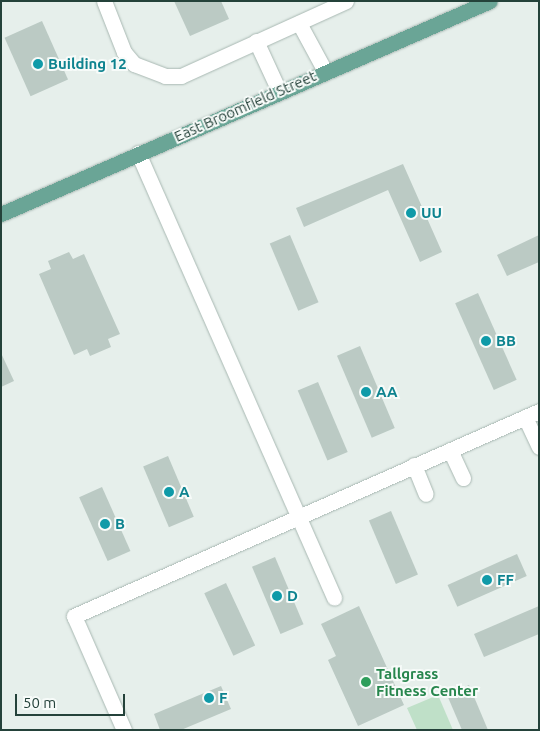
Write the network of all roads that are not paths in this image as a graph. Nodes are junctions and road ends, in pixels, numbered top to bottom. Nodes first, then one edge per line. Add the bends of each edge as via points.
1 (104, 1) edge
2 (346, 1) edge
3 (490, 1) edge
4 (299, 23) junction
5 (256, 41) junction
6 (325, 71) junction
7 (279, 91) junction
8 (138, 153) junction
9 (1, 214) edge
10 (532, 414) edge
11 (539, 447) edge
12 (450, 450) junction
13 (414, 465) junction
14 (463, 478) dead end
15 (426, 494) dead end
16 (298, 516) junction
17 (334, 598) dead end
18 (124, 730) edge

1 - 5 street via 124,52 134,64 165,76 181,76
2 - 4 street
3 - 6 main road, East Broomfield Street
4 - 5 street
4 - 6 street
5 - 7 street
6 - 7 main road, East Broomfield Street
7 - 8 main road, East Broomfield Street
8 - 9 main road, East Broomfield Street
8 - 16 street
10 - 11 street
10 - 12 street
12 - 13 street
12 - 14 street
13 - 15 street
13 - 16 street
16 - 17 street
16 - 18 street via 74,616

